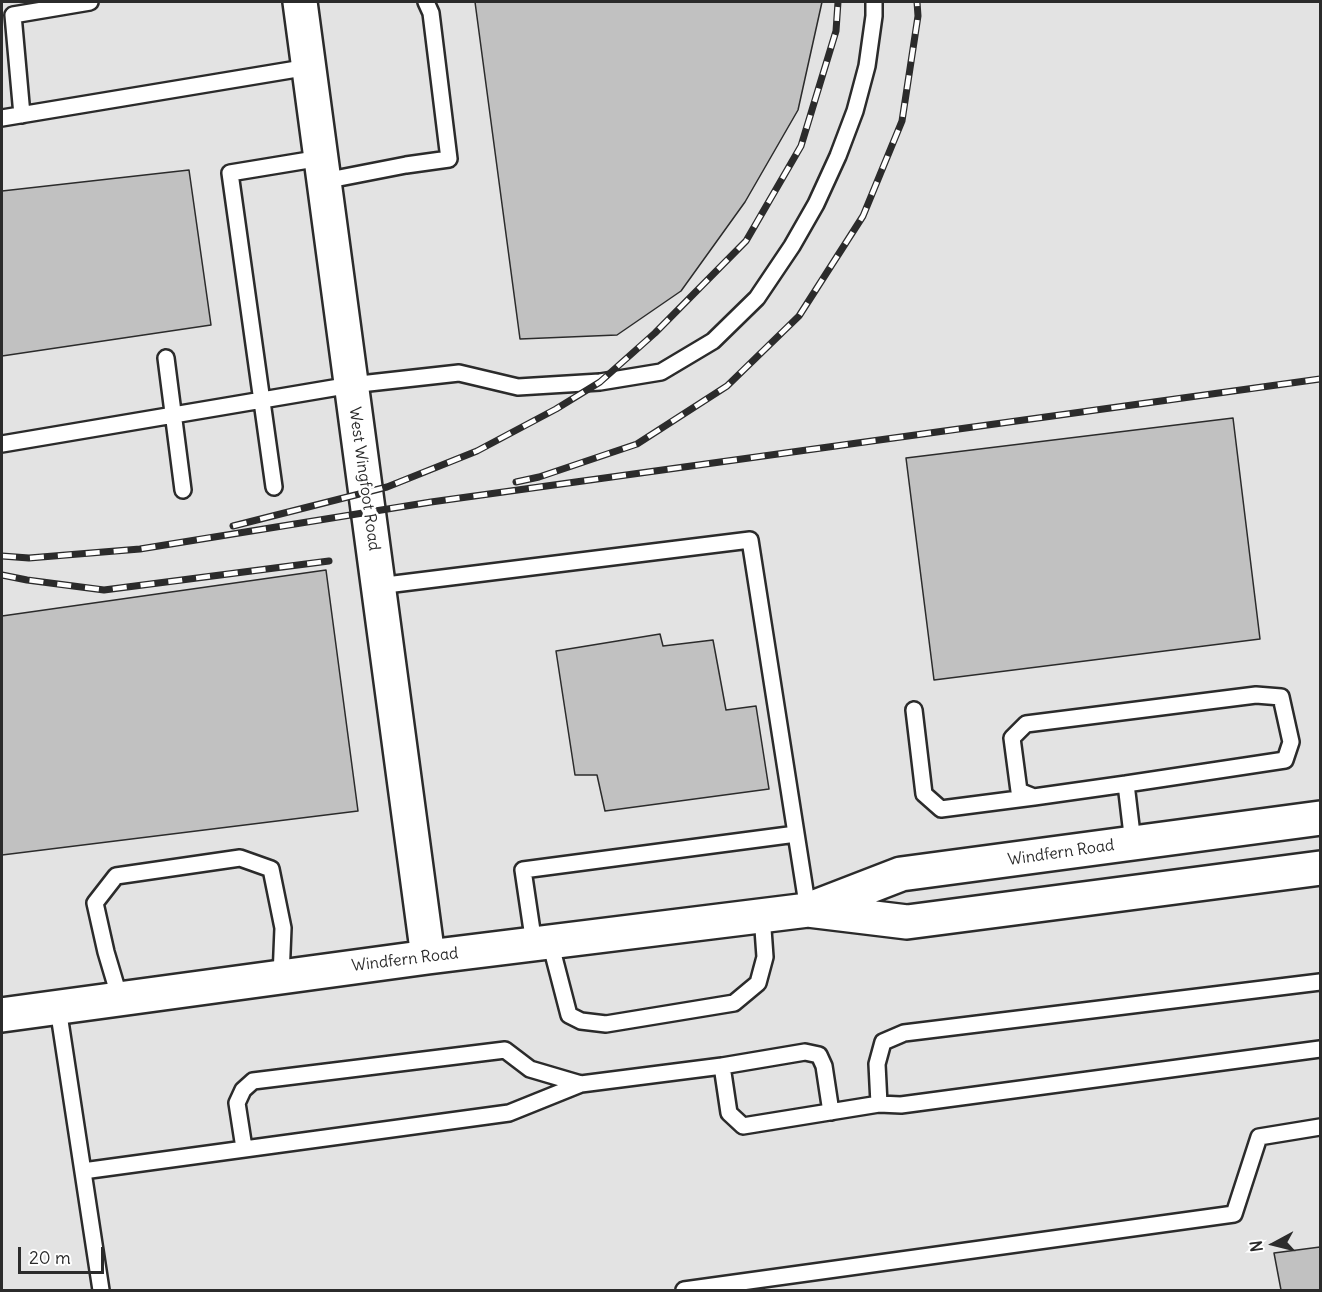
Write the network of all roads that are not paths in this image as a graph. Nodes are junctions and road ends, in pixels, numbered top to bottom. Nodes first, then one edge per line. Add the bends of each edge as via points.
1 (90, 2) edge
2 (300, 2) edge
3 (426, 2) edge
4 (874, 2) edge
5 (309, 67) junction
6 (22, 115) junction
7 (2, 118) edge
8 (323, 170) junction
9 (166, 358) dead end
10 (351, 385) junction
11 (262, 400) junction
12 (173, 415) junction
13 (2, 444) edge
14 (274, 487) dead end
15 (183, 490) dead end
16 (378, 586) junction
17 (914, 710) dead end
18 (1126, 784) junction
19 (1034, 797) junction
20 (1320, 818) edge
21 (796, 834) junction
22 (1133, 843) junction
23 (1320, 868) edge
24 (808, 910) junction
25 (762, 915) junction
26 (542, 943) junction
27 (428, 957) junction
28 (281, 977) junction
29 (1320, 982) edge
30 (120, 999) junction
31 (58, 1008) junction
32 (2, 1015) edge
33 (1320, 1049) edge
34 (722, 1066) junction
35 (581, 1084) junction
36 (879, 1104) junction
37 (831, 1112) junction
38 (1320, 1127) edge
39 (244, 1148) junction
40 (83, 1171) junction
41 (101, 1290) edge
42 (684, 1290) edge

1 - 6 lane via 12,15
2 - 5 street, West Wingfoot Road
3 - 8 lane via 431,13 448,159
4 - 10 lane via 867,66 855,111 816,204 758,298 713,341 661,372 600,382 518,387 459,374
5 - 6 lane
5 - 8 street, West Wingfoot Road
6 - 7 lane
8 - 10 street, West Wingfoot Road
8 - 11 lane via 230,173
9 - 12 lane
10 - 11 lane
10 - 16 street, West Wingfoot Road
11 - 12 lane
11 - 14 lane
12 - 13 lane
12 - 15 lane
16 - 21 lane via 750,540
16 - 27 street, West Wingfoot Road
17 - 19 lane via 924,794 940,809
18 - 19 lane
18 - 19 lane via 1285,760 1291,742 1281,697 1256,695 1026,724 1012,738 1019,790
18 - 22 lane
20 - 22 street, Windfern Road
21 - 24 lane
21 - 26 lane via 523,870
22 - 24 street, Windfern Road via 901,874
23 - 24 street, Windfern Road via 907,922
24 - 25 street, Windfern Road
25 - 26 street, Windfern Road
25 - 26 lane via 765,957 758,982 734,1003 606,1024 569,1015
26 - 27 street, Windfern Road
27 - 28 street, Windfern Road
28 - 30 street, Windfern Road
28 - 30 lane via 283,928 271,869 240,858 116,876 95,903
29 - 36 lane via 904,1033 883,1042 877,1064
30 - 31 street, Windfern Road
31 - 32 street, Windfern Road
31 - 40 lane
33 - 36 lane via 901,1105
34 - 35 lane
34 - 37 lane via 729,1113 743,1126
34 - 37 lane via 804,1052 819,1055
35 - 39 lane via 509,1113
35 - 39 lane via 530,1070 505,1050 253,1081 237,1103
36 - 37 lane
38 - 42 lane via 1259,1137 1234,1214
39 - 40 lane
40 - 41 lane

